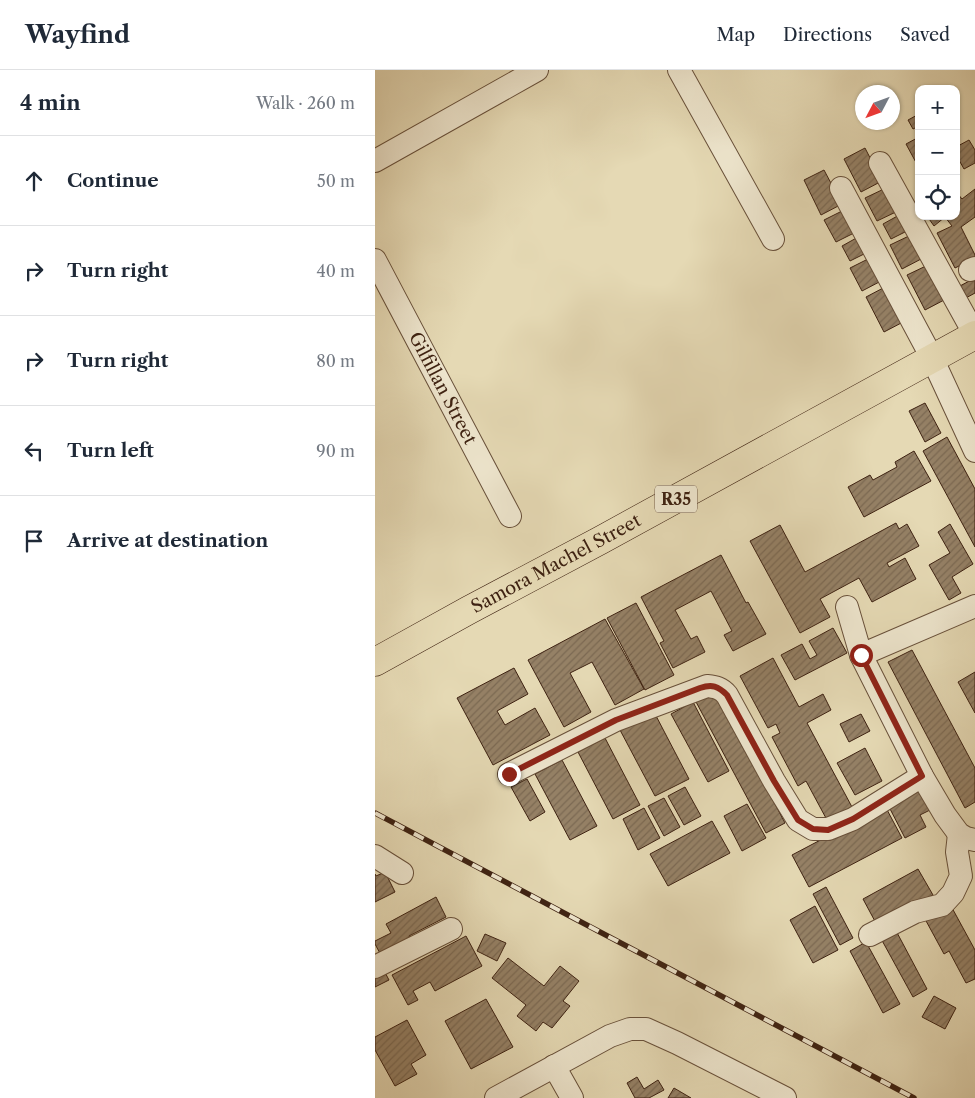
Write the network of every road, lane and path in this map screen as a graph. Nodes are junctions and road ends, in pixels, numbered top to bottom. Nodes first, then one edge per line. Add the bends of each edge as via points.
1 (537, 70) edge
2 (679, 70) edge
3 (375, 161) edge
4 (880, 163) dead end
5 (841, 188) dead end
6 (773, 238) dead end
7 (375, 260) edge
8 (975, 335) edge
9 (932, 358) junction
10 (975, 451) edge
11 (510, 516) dead end
12 (975, 606) edge
13 (847, 607) dead end
14 (861, 655) junction
15 (375, 662) edge
16 (509, 774) dead end
17 (922, 776) junction
18 (967, 837) edge
19 (375, 856) edge
20 (402, 873) dead end
21 (451, 929) dead end
22 (870, 934) dead end
23 (375, 967) edge
24 (554, 1066) junction
25 (496, 1098) edge
26 (572, 1098) edge
27 (785, 1098) edge

1 - 3 street
2 - 6 street
4 - 8 street
5 - 9 street
7 - 11 street, Gilfillan Street
8 - 9 main road, Samora Machel Street / R35
9 - 10 street
9 - 15 main road, Samora Machel Street / R35
12 - 14 street
13 - 14 street
14 - 17 street
16 - 17 street via 616,720 714,686 727,695 798,820 813,829 828,830 853,819
17 - 18 street via 945,815
18 - 22 street via 957,852 961,876 953,893 942,905 915,912
19 - 20 street
21 - 23 street
24 - 25 street
24 - 26 street
24 - 27 street via 610,1036 630,1029 646,1029

